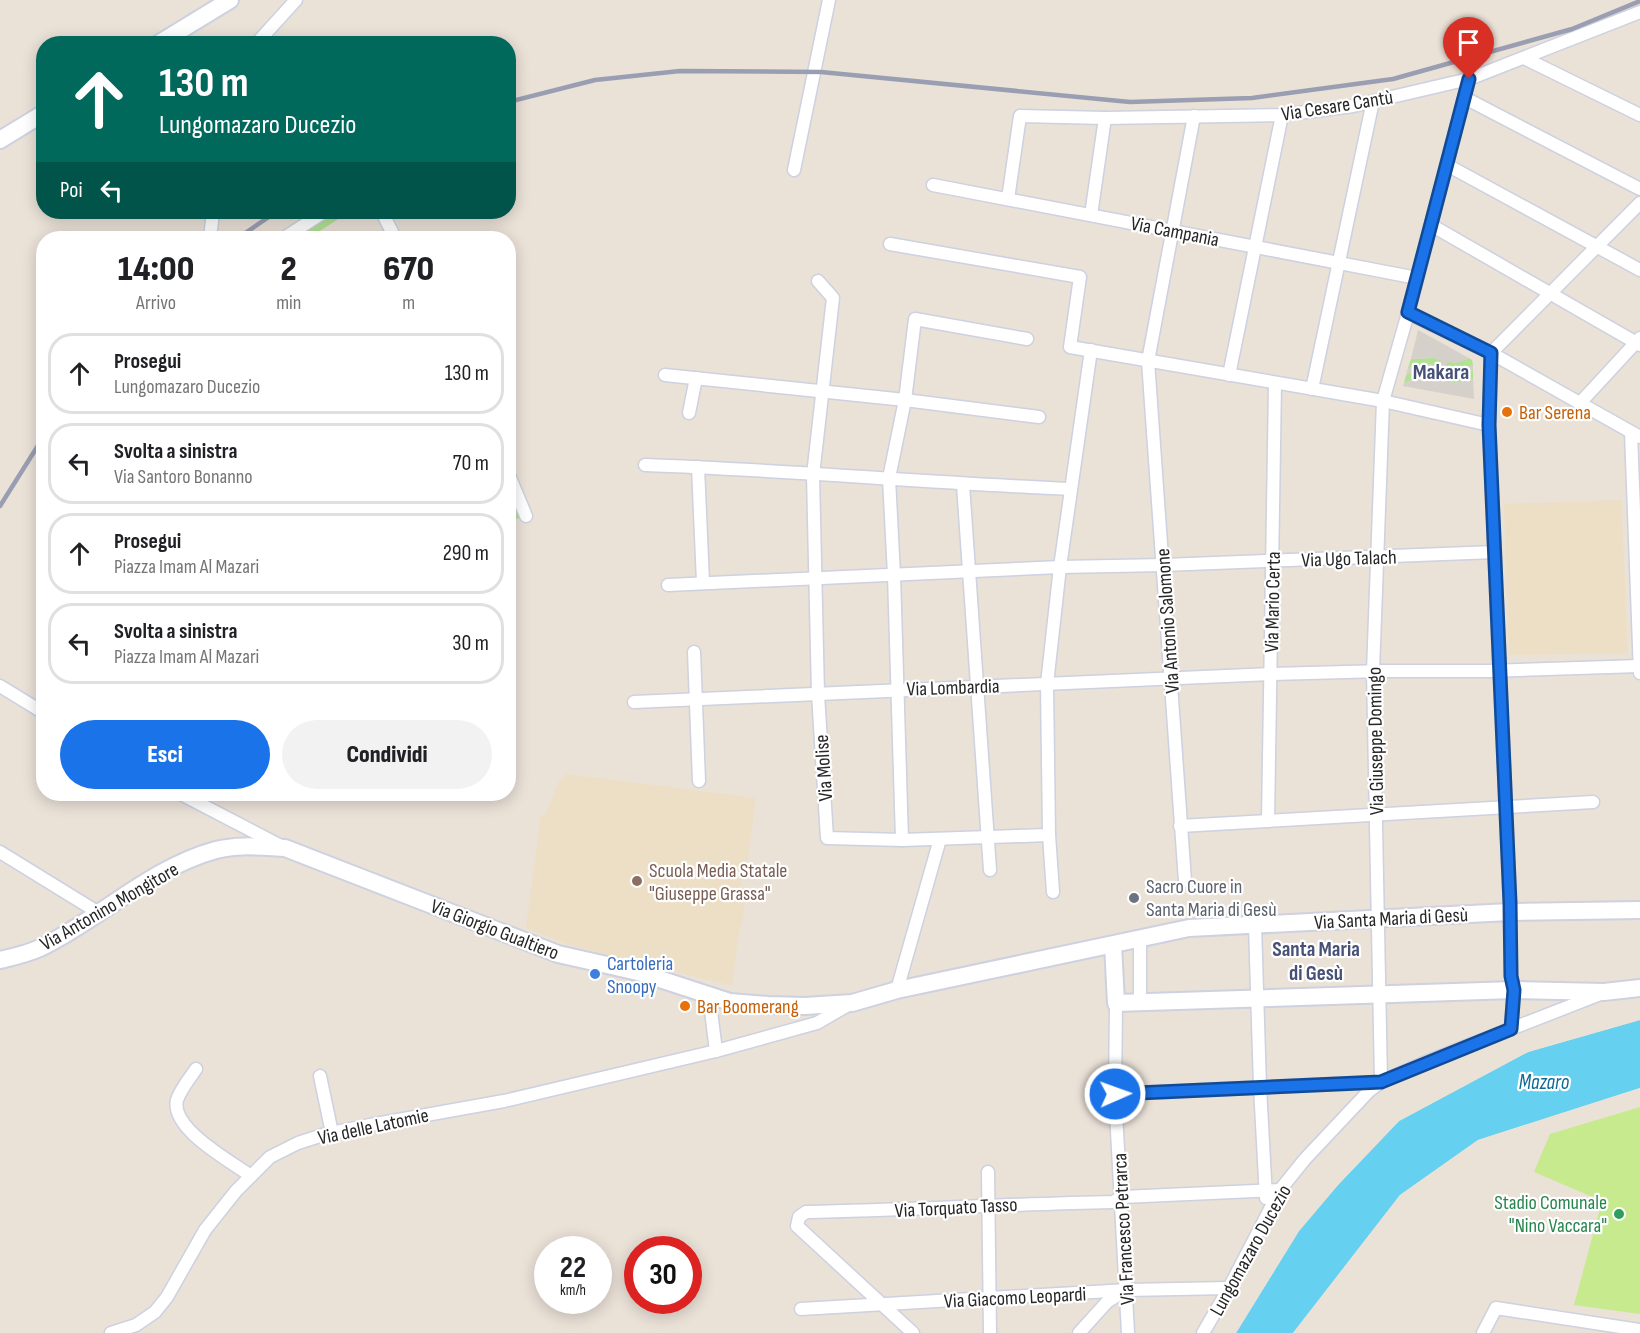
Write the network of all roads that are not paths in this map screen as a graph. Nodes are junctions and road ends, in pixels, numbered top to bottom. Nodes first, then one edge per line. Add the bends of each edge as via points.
1 (230, 0) edge
2 (296, 0) edge
3 (829, 0) edge
4 (1637, 16) edge
5 (171, 36) edge
6 (263, 36) edge
7 (1524, 58) junction
8 (1469, 79) junction
9 (1465, 98) junction
10 (1373, 101) junction
11 (1282, 115) junction
12 (1640, 115) edge
13 (1194, 116) junction
14 (36, 118) edge
15 (1104, 118) junction
16 (0, 140) edge
17 (1447, 165) junction
18 (794, 170) dead end
19 (933, 184) dead end
20 (1640, 189) edge
21 (1008, 199) junction
22 (1640, 203) edge
23 (1091, 215) junction
24 (313, 219) edge
25 (1431, 225) junction
26 (295, 231) edge
27 (1173, 231) junction
28 (890, 244) dead end
29 (1255, 247) junction
30 (1597, 247) junction
31 (1339, 263) junction
32 (1640, 270) edge
33 (1417, 278) junction
34 (818, 281) dead end
35 (1551, 293) junction
36 (1408, 312) junction
37 (1027, 339) dead end
38 (1639, 342) edge
39 (1091, 350) junction
40 (1491, 353) junction
41 (1148, 361) junction
42 (665, 375) dead end
43 (1229, 375) junction
44 (696, 378) junction
45 (1275, 383) junction
46 (1312, 389) junction
47 (823, 392) junction
48 (905, 400) junction
49 (1383, 401) junction
50 (1580, 403) junction
51 (689, 413) dead end
52 (1040, 417) dead end
53 (1489, 425) junction
54 (1635, 434) edge
55 (645, 465) dead end
56 (698, 467) junction
57 (813, 475) junction
58 (889, 478) junction
59 (963, 485) junction
60 (1070, 489) junction
61 (516, 492) edge
62 (526, 516) dead end
63 (1495, 552) junction
64 (1378, 558) junction
65 (1273, 561) junction
66 (1164, 565) junction
67 (1060, 567) junction
68 (969, 572) junction
69 (894, 575) junction
70 (814, 578) junction
71 (1638, 578) edge
72 (703, 582) junction
73 (668, 585) dead end
74 (694, 652) dead end
75 (1640, 666) edge
76 (1373, 671) junction
77 (1500, 671) junction
78 (1271, 674) junction
79 (1640, 674) edge
80 (1170, 678) junction
81 (1047, 684) junction
82 (0, 686) edge
83 (977, 687) junction
84 (896, 689) junction
85 (818, 694) junction
86 (696, 699) junction
87 (634, 702) dead end
88 (36, 708) edge
89 (699, 781) dead end
90 (194, 801) edge
91 (1593, 802) dead end
92 (1506, 807) junction
93 (1376, 815) junction
94 (1268, 821) junction
95 (1180, 826) junction
96 (1050, 835) junction
97 (987, 837) junction
98 (940, 839) junction
99 (902, 840) junction
100 (285, 848) junction
101 (217, 850) joint
102 (0, 852) edge
103 (990, 870) dead end
104 (1185, 881) dead end
105 (1053, 892) dead end
106 (1640, 910) edge
107 (1510, 912) junction
108 (99, 913) junction
109 (1377, 920) junction
110 (1255, 925) junction
111 (1140, 939) junction
112 (1113, 945) junction
113 (0, 960) edge
114 (1640, 988) edge
115 (897, 990) junction
116 (1514, 990) junction
117 (1604, 992) junction
118 (710, 994) junction
119 (1379, 995) junction
120 (1257, 999) junction
121 (1140, 1002) junction
122 (852, 1003) junction
123 (1116, 1003) junction
124 (1511, 1029) junction
125 (716, 1051) junction
126 (196, 1069) dead end
127 (320, 1076) dead end
128 (1381, 1082) junction
129 (1260, 1087) junction
130 (1115, 1094) junction
131 (332, 1133) junction
132 (988, 1172) dead end
133 (251, 1176) junction
134 (1280, 1190) junction
135 (1266, 1191) junction
136 (1122, 1197) junction
137 (988, 1205) junction
138 (1268, 1214) junction
139 (1229, 1288) junction
140 (1127, 1290) junction
141 (988, 1299) junction
142 (882, 1305) junction
143 (801, 1309) dead end
144 (1567, 1319) junction
145 (135, 1329) edge
146 (1640, 1330) edge
147 (111, 1333) edge
148 (913, 1333) edge
149 (990, 1333) edge
150 (1078, 1333) edge
151 (1128, 1333) edge
152 (1203, 1333) edge
153 (1483, 1333) edge
154 (1565, 1333) edge

1 - 5 street
2 - 6 street
3 - 18 street
4 - 7 street, Via Cesare Cantù
7 - 8 street, Via Cesare Cantù
7 - 12 street
8 - 9 street, Via Giuseppe Domingo
8 - 10 street, Via Cesare Cantù
9 - 17 street, Via Giuseppe Domingo
9 - 20 street
10 - 11 street, Via Cesare Cantù
10 - 31 street
11 - 13 street, Via Cesare Cantù
11 - 29 street
13 - 15 street, Via Cesare Cantù
13 - 27 street, Via Antonio Salomone
14 - 16 street
15 - 21 street, Via Cesare Cantù via 1020,116
15 - 23 street
17 - 25 street, Via Giuseppe Domingo
17 - 30 street
19 - 21 street, Via Campania
21 - 23 street, Via Campania
22 - 30 street
23 - 27 street, Via Campania
24 - 26 street
25 - 33 street, Via Giuseppe Domingo
25 - 35 street
27 - 29 street, Via Campania
27 - 41 street, Via Antonio Salomone
28 - 39 street via 1080,277 1070,347
29 - 31 street, Via Campania
29 - 43 street
30 - 32 street
30 - 35 street
31 - 33 street, Via Campania
31 - 46 street
33 - 36 street, Via Giuseppe Domingo
34 - 47 street, Via Molise via 833,298
35 - 38 street
35 - 40 street
36 - 40 street
36 - 49 street, Via Giuseppe Domingo
37 - 48 street via 915,319
38 - 50 street
39 - 41 street
39 - 60 street
40 - 50 street
40 - 53 street
41 - 43 street
41 - 66 street, Via Antonio Salomone
42 - 44 street
43 - 45 street
44 - 47 street
44 - 51 street
45 - 46 street
45 - 65 street, Via Mario Certa
46 - 49 street
47 - 48 street
47 - 57 street, Via Molise
48 - 52 street
48 - 58 street
49 - 53 street
49 - 64 street, Via Giuseppe Domingo
50 - 54 street
53 - 63 street
54 - 71 street
55 - 56 street
56 - 57 street
56 - 72 street
57 - 58 street
57 - 70 street, Via Molise
58 - 59 street
58 - 69 street
59 - 60 street
59 - 68 street
60 - 67 street
61 - 62 street
63 - 64 street, Via Ugo Talach
63 - 77 street
64 - 65 street, Via Ugo Talach
64 - 76 street, Via Giuseppe Domingo
65 - 66 street, Via Ugo Talach
65 - 78 street, Via Mario Certa
66 - 67 street, Via Ugo Talach
66 - 80 street, Via Antonio Salomone
67 - 68 street, Via Ugo Talach
67 - 81 street
68 - 69 street, Via Ugo Talach
68 - 83 street
69 - 70 street, Via Ugo Talach
69 - 84 street
70 - 72 street, Via Ugo Talach
70 - 85 street, Via Molise
71 - 75 street
72 - 73 street, Via Ugo Talach
74 - 86 street
75 - 77 street, Via Lombardia
75 - 79 street
76 - 77 street, Via Lombardia
76 - 78 street, Via Lombardia
76 - 93 street, Via Giuseppe Domingo
77 - 92 street
78 - 80 street, Via Lombardia
78 - 94 street, Via Mario Certa
80 - 81 street, Via Lombardia
80 - 95 street, Via Antonio Salomone
81 - 83 street, Via Lombardia
81 - 96 street
82 - 88 street
83 - 84 street, Via Lombardia
83 - 97 street
84 - 85 street, Via Lombardia
84 - 99 street
85 - 86 street, Via Lombardia
85 - 99 street, Via Molise via 827,838
86 - 87 street, Via Lombardia
86 - 89 street
90 - 100 street
91 - 92 street
92 - 93 street
92 - 107 street
93 - 94 street
93 - 109 street, Via Giuseppe Domingo
94 - 95 street
95 - 104 street, Via Antonio Salomone
96 - 97 street, Via Molise
96 - 105 street
97 - 98 street, Via Molise
97 - 103 street
98 - 99 street, Via Molise
98 - 115 street
100 - 101 street, Via Giorgio Gualtiero via 247,846
100 - 118 street, Via Giorgio Gualtiero via 558,954
101 - 108 street, Via Antonino Mongitore via 168,870
102 - 108 street
106 - 107 street, Via Santa Maria di Gesù
107 - 109 street, Via Santa Maria di Gesù
107 - 116 street
108 - 113 street, Via Antonino Mongitore via 39,949
109 - 110 street, Via Santa Maria di Gesù
109 - 119 street, Via Giuseppe Domingo
110 - 111 street, Via Santa Maria di Gesù via 1189,928
110 - 120 street
111 - 112 street, Via Santa Maria di Gesù
111 - 121 street
112 - 115 street, Via Santa Maria di Gesù
112 - 123 street, Via Francesco Petrarca
114 - 117 street
115 - 122 street, Via Santa Maria di Gesù
116 - 117 street
116 - 119 street
116 - 124 street
117 - 124 street, Lungomazaro Ducezio
118 - 122 street, Via Giorgio Gualtiero via 730,1002 768,1005
118 - 125 street
119 - 120 street
119 - 128 street, Via Giuseppe Domingo
120 - 121 street
120 - 129 street
121 - 123 street
122 - 125 street, Via delle Latomie via 817,1023
123 - 130 street, Via Francesco Petrarca
124 - 128 street, Lungomazaro Ducezio
125 - 131 street, Via delle Latomie via 504,1101
126 - 133 street via 177,1100 177,1111 200,1141
127 - 131 street
128 - 129 street
128 - 134 street, Lungomazaro Ducezio
129 - 130 street
129 - 135 street
130 - 136 street, Via Francesco Petrarca
131 - 133 street, Via delle Latomie via 270,1157
132 - 137 street
133 - 145 street, Via delle Latomie via 205,1230 155,1312
134 - 135 street, Via Torquato Tasso
134 - 138 street, Lungomazaro Ducezio
135 - 136 street, Via Torquato Tasso
135 - 138 street
136 - 137 street, Via Torquato Tasso via 1113,1202
136 - 140 street, Via Francesco Petrarca
137 - 141 street
137 - 142 street, Via Torquato Tasso via 806,1212 799,1217 797,1226
138 - 139 street, Lungomazaro Ducezio
139 - 140 street, Via Giacomo Leopardi
139 - 152 street, Lungomazaro Ducezio
140 - 141 street, Via Giacomo Leopardi
140 - 150 street via 1107,1302
140 - 151 street, Via Francesco Petrarca
141 - 142 street, Via Giacomo Leopardi
141 - 149 street
142 - 143 street, Via Giacomo Leopardi
142 - 148 street, Via Torquato Tasso
144 - 146 street
144 - 153 street via 1496,1308
144 - 154 street
145 - 147 street, Via delle Latomie

